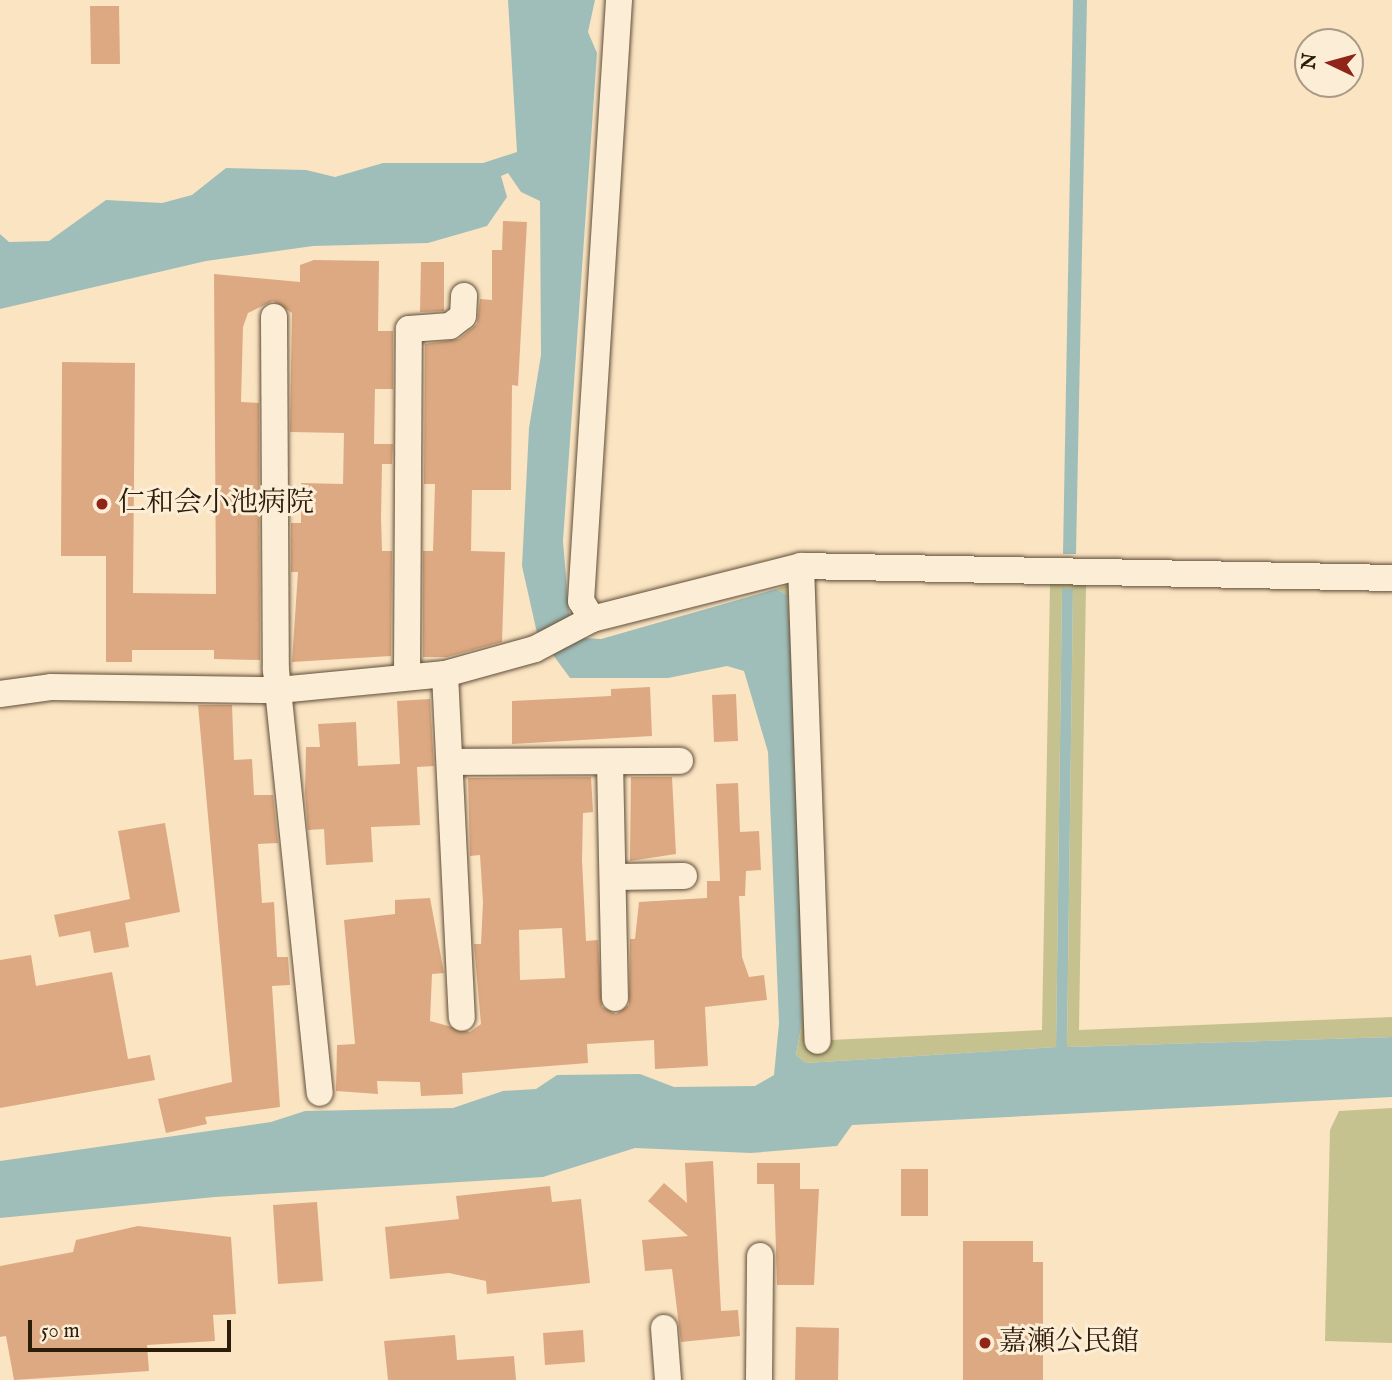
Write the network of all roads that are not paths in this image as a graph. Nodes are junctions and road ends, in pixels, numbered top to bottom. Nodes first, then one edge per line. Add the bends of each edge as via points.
1 (619, 0) edge
2 (464, 296) dead end
3 (274, 317) dead end
4 (802, 566) junction
5 (1392, 578) edge
6 (592, 619) junction
7 (445, 674) junction
8 (407, 677) junction
9 (279, 690) junction
10 (0, 694) edge
11 (680, 761) dead end
12 (450, 762) junction
13 (610, 762) junction
14 (684, 876) dead end
15 (613, 877) junction
16 (615, 998) dead end
17 (462, 1018) dead end
18 (818, 1041) dead end
19 (320, 1093) dead end
20 (760, 1256) dead end
21 (664, 1328) dead end
22 (668, 1380) edge
23 (759, 1380) edge

1 - 6 street via 581,601
2 - 8 street via 463,316 450,326 409,328
3 - 9 street
4 - 5 street
4 - 6 street
4 - 18 street
6 - 7 street via 535,649
7 - 8 street
7 - 12 street
8 - 9 street
9 - 10 street via 51,687
9 - 19 street
11 - 13 street
12 - 13 street
12 - 17 street
13 - 15 street
14 - 15 street
15 - 16 street
20 - 23 street
21 - 22 street

